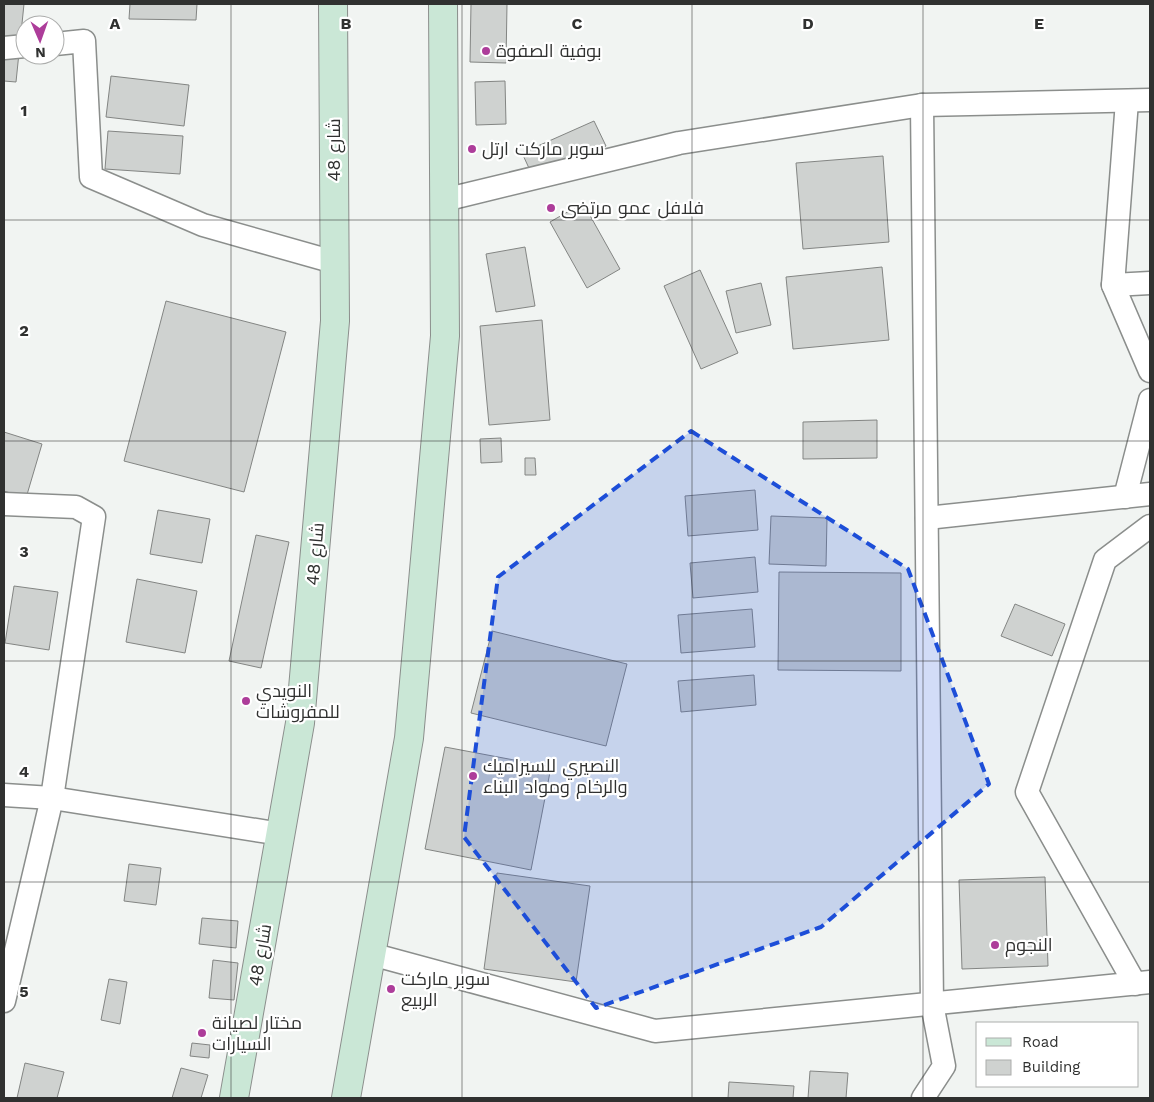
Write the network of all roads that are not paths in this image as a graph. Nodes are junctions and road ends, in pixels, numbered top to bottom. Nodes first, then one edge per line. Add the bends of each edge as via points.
1 (333, 4) edge
2 (443, 4) edge
3 (65, 43) edge
4 (1150, 100) edge
5 (1127, 101) junction
6 (922, 105) junction
7 (444, 200) junction
8 (334, 262) junction
9 (1150, 283) edge
10 (1113, 285) junction
11 (1150, 370) edge
12 (1150, 400) edge
13 (1150, 494) edge
14 (1125, 497) junction
15 (4, 504) edge
16 (927, 518) junction
17 (1150, 526) edge
18 (4, 794) edge
19 (52, 798) junction
20 (281, 834) junction
21 (371, 954) junction
22 (1143, 983) edge
23 (4, 1002) edge
24 (932, 1004) junction
25 (234, 1098) edge
26 (346, 1098) edge
27 (923, 1098) edge

1 - 8 main road, شارع 48
2 - 7 main road
3 - 8 street via 84,42 91,177 203,224
4 - 5 street
5 - 6 street
5 - 10 street
6 - 7 street via 679,142
6 - 16 street
7 - 21 main road via 445,336 409,738
8 - 20 main road, شارع 48 via 335,321 300,724
9 - 10 street
10 - 11 street
12 - 14 street
13 - 14 street
14 - 16 street
15 - 19 street via 76,507 94,517
16 - 24 street
17 - 22 street via 1104,560 1027,792
18 - 19 street
19 - 20 street
19 - 23 street
20 - 25 main road, شارع 48
21 - 24 street via 655,1031
21 - 26 main road
22 - 24 street
24 - 27 street via 944,1066

